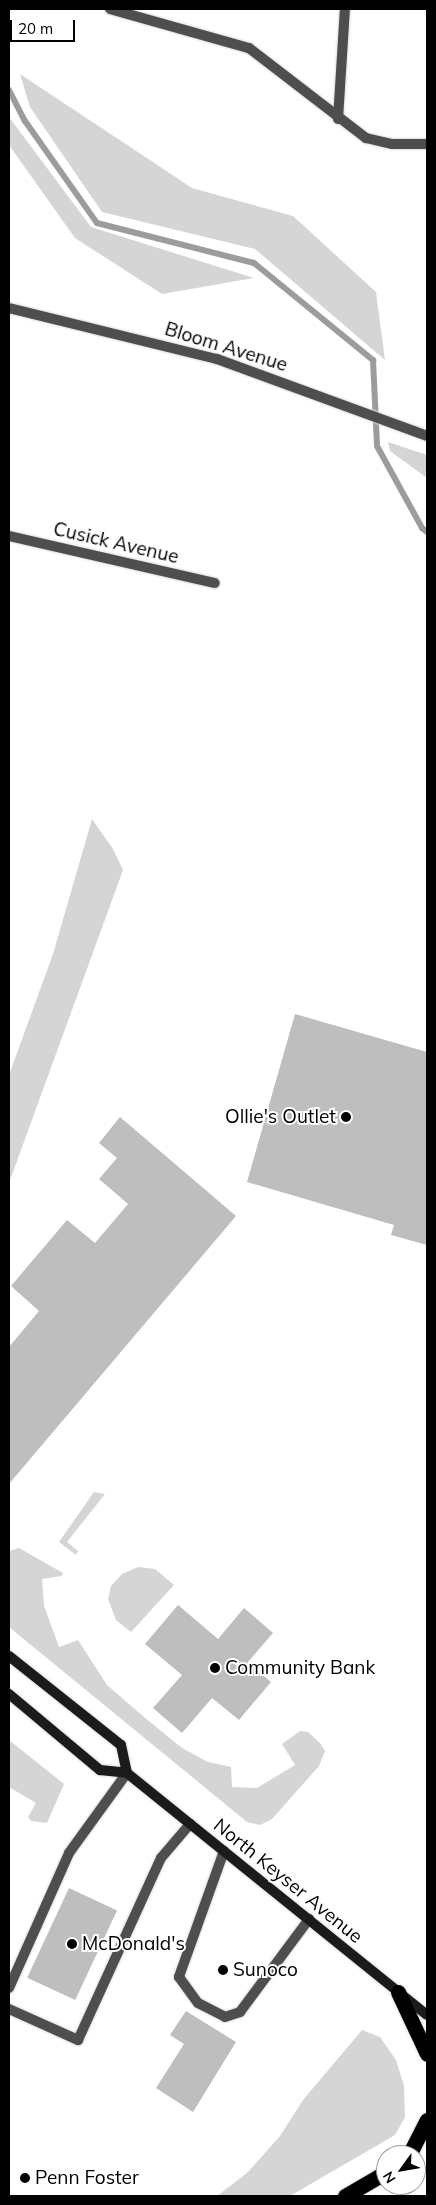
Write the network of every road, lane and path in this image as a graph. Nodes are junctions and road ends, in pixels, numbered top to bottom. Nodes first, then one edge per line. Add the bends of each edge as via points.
1 (110, 9) edge
2 (345, 9) edge
3 (338, 119) junction
4 (427, 144) edge
5 (9, 308) edge
6 (427, 436) edge
7 (9, 536) edge
8 (215, 583) dead end
9 (9, 1656) edge
10 (9, 1694) edge
11 (127, 1773) junction
12 (190, 1824) junction
13 (224, 1851) junction
14 (308, 1919) junction
15 (9, 1988) edge
16 (398, 1992) junction
17 (9, 2009) edge
18 (427, 2015) edge
19 (427, 2054) edge
20 (427, 2120) edge
21 (414, 2145) edge
22 (376, 2178) edge
23 (345, 2196) edge

1 - 3 street via 249,48
2 - 3 street
3 - 4 street via 366,138 392,144
5 - 6 street, Bloom Avenue via 217,359
7 - 8 street, Cusick Avenue
9 - 11 main road via 120,1745
10 - 11 main road via 100,1770
11 - 12 main road, North Keyser Avenue
11 - 15 street via 69,1853
12 - 13 main road, North Keyser Avenue
12 - 17 street via 157,1866 78,2040
13 - 14 main road, North Keyser Avenue
13 - 14 street via 178,1977 198,2003 225,2017 240,2012
14 - 16 main road, North Keyser Avenue
16 - 18 main road, North Keyser Avenue
16 - 19 highway
20 - 21 highway
22 - 23 highway

